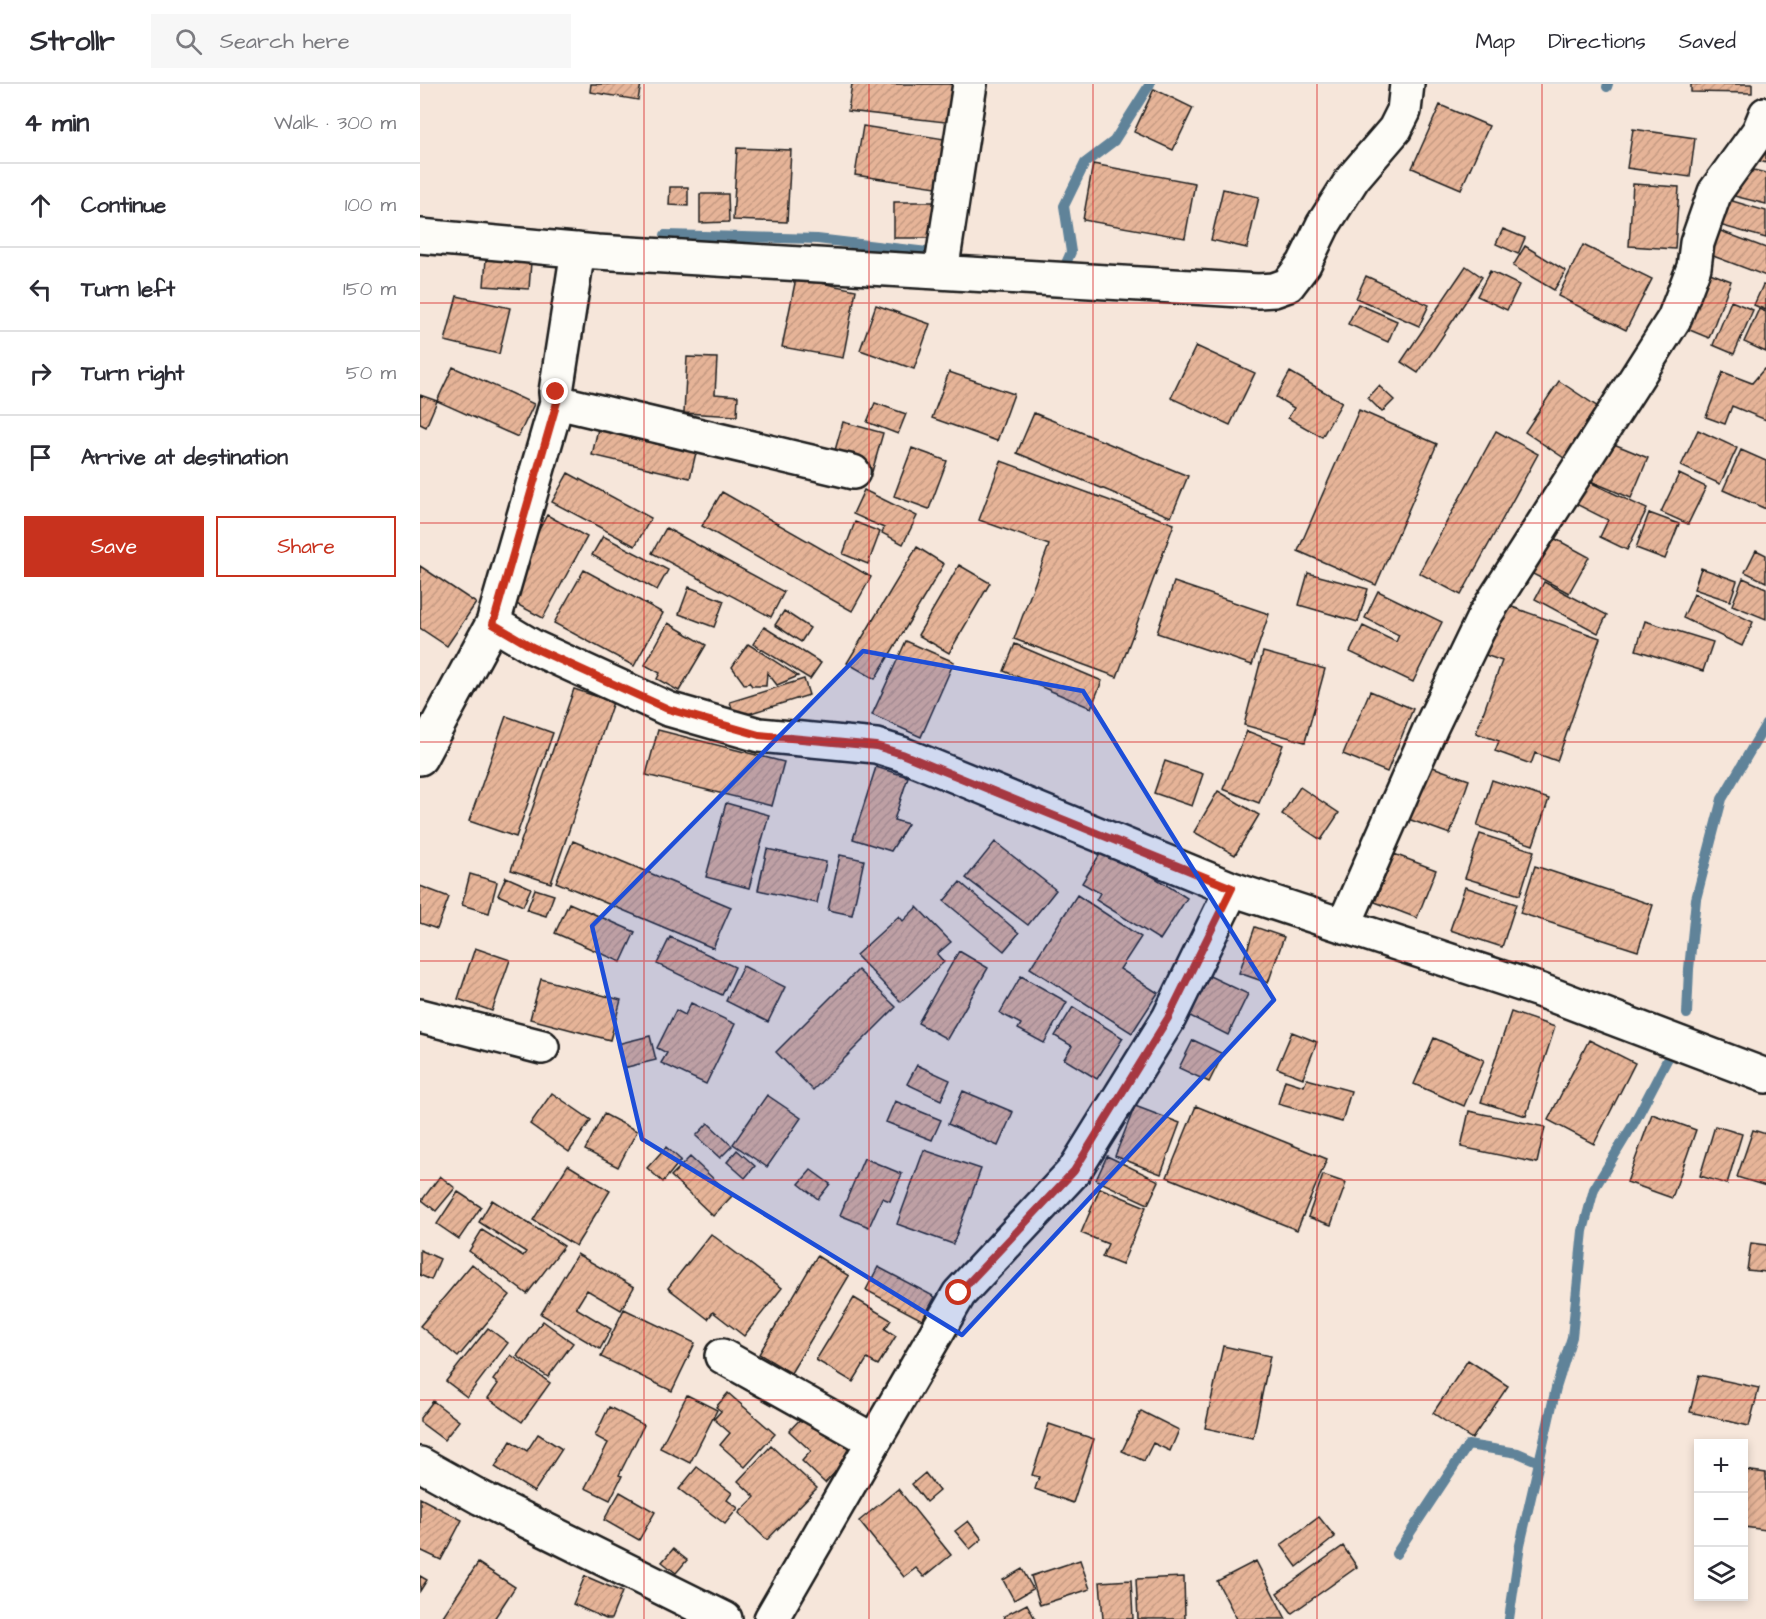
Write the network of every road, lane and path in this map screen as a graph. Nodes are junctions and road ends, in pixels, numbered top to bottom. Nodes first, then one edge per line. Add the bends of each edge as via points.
1 (970, 84) edge
2 (1407, 84) edge
3 (1766, 114) edge
4 (420, 236) edge
5 (578, 250) junction
6 (941, 272) junction
7 (557, 402) junction
8 (853, 472) dead end
9 (493, 624) junction
10 (428, 721) edge
11 (420, 758) edge
12 (1232, 888) junction
13 (1344, 925) junction
14 (420, 1016) edge
15 (542, 1047) dead end
16 (1766, 1076) edge
17 (722, 1356) dead end
18 (874, 1442) junction
19 (420, 1464) edge
20 (724, 1619) edge
21 (771, 1619) edge

1 - 6 street
2 - 6 street via 1404,111 1395,129 1353,178 1288,285 1274,290 1246,290
3 - 13 street via 1759,131 1715,192 1697,243 1694,267 1674,319 1485,615
4 - 5 street
5 - 6 street
5 - 7 street
7 - 8 street
7 - 9 street
9 - 10 street
9 - 12 street via 532,647 668,709 759,735 876,746 902,754
10 - 11 street
12 - 13 street
12 - 18 street via 1168,1018 1074,1171 959,1293
13 - 16 street via 1539,990
14 - 15 street
17 - 18 street
18 - 21 street
19 - 20 street

